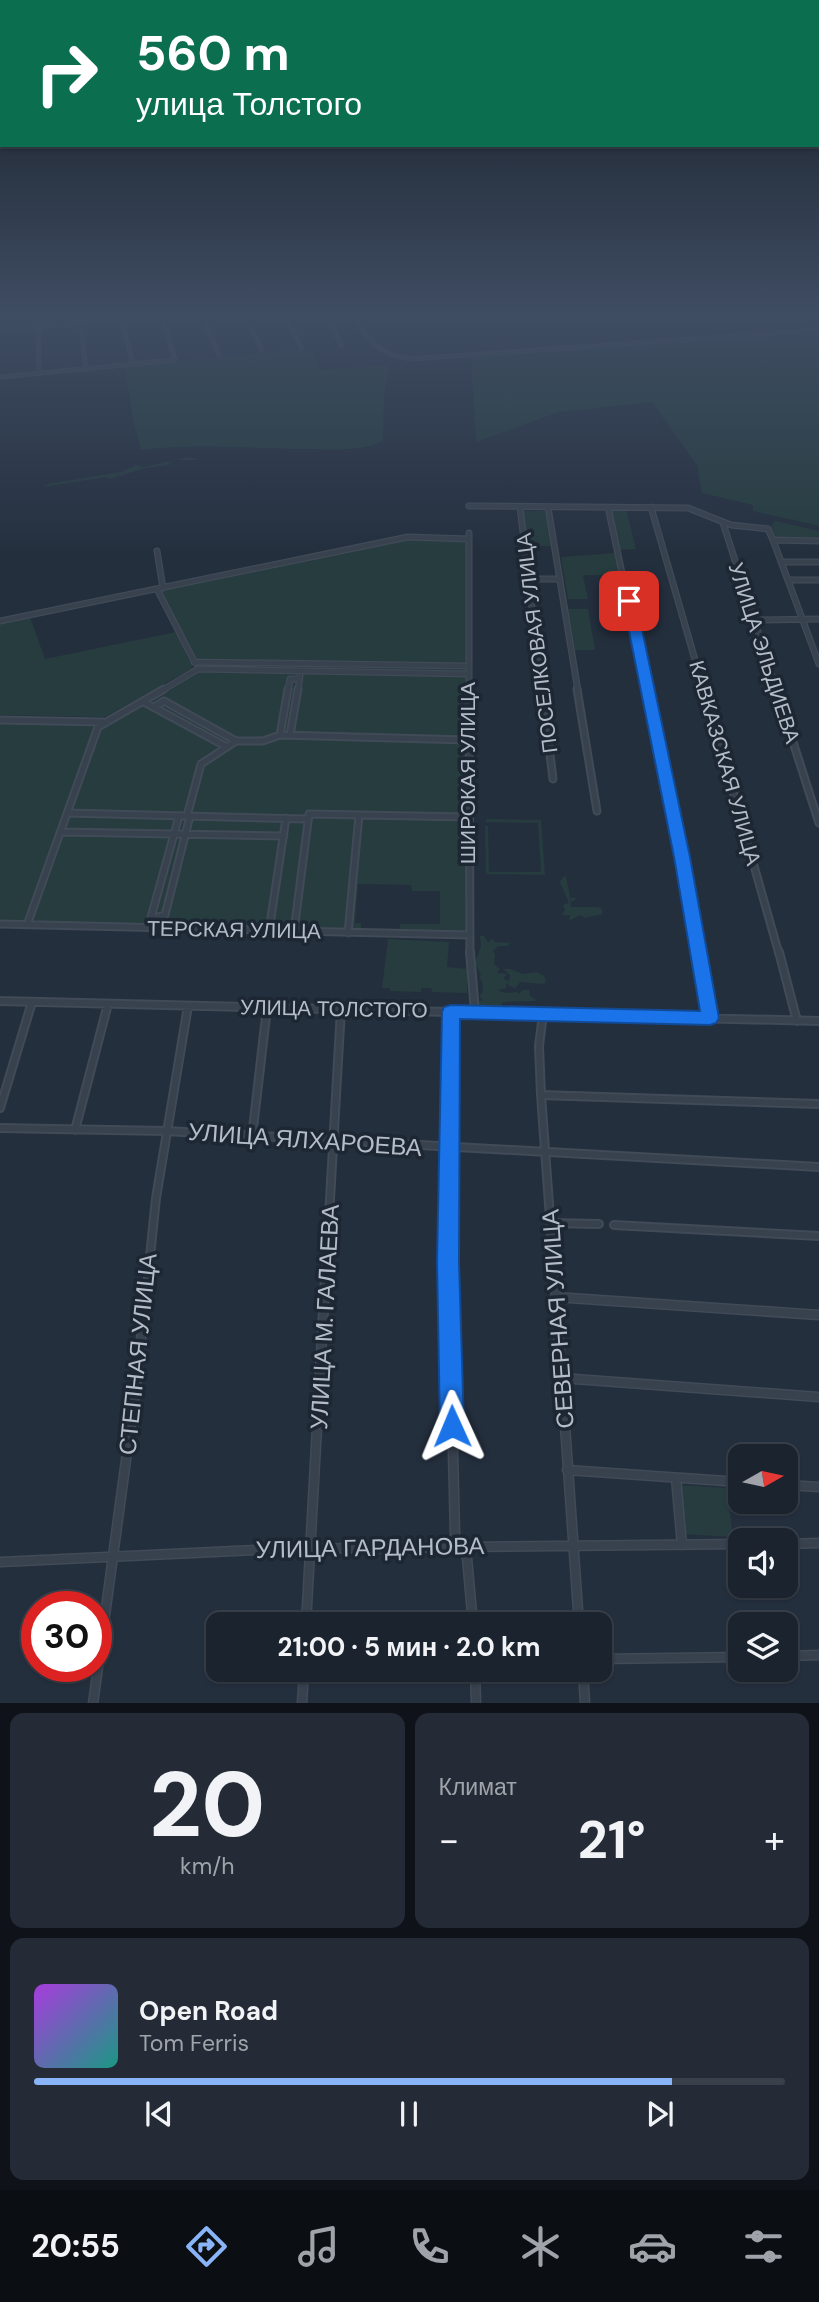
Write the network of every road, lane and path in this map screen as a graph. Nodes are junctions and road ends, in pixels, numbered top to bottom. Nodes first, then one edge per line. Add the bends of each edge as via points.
1 (469, 506) dead end
2 (608, 506) junction
3 (520, 507) junction
4 (548, 507) junction
5 (651, 507) junction
6 (723, 523) junction
7 (773, 540) junction
8 (819, 541) edge
9 (157, 551) dead end
10 (781, 562) junction
11 (819, 562) edge
12 (530, 579) junction
13 (560, 579) junction
14 (788, 580) junction
15 (819, 580) edge
16 (163, 588) junction
17 (156, 589) junction
18 (819, 619) edge
19 (756, 620) junction
20 (801, 620) junction
21 (0, 621) edge
22 (811, 644) junction
23 (819, 644) edge
24 (194, 662) junction
25 (819, 664) edge
26 (469, 667) junction
27 (198, 669) junction
28 (301, 671) junction
29 (469, 674) junction
30 (299, 679) junction
31 (144, 702) junction
32 (154, 707) junction
33 (0, 720) edge
34 (98, 724) junction
35 (281, 735) junction
36 (290, 735) junction
37 (468, 740) junction
38 (236, 741) junction
39 (227, 747) junction
40 (553, 779) dead end
41 (816, 801) edge
42 (597, 811) dead end
43 (67, 813) junction
44 (359, 815) junction
45 (179, 816) junction
46 (189, 816) junction
47 (309, 816) junction
48 (468, 817) junction
49 (286, 818) junction
50 (819, 823) edge
51 (60, 832) junction
52 (174, 834) junction
53 (186, 834) junction
54 (284, 836) junction
55 (151, 919) junction
56 (0, 924) edge
57 (27, 925) junction
58 (149, 928) junction
59 (269, 931) junction
60 (294, 931) junction
61 (348, 933) junction
62 (469, 935) junction
63 (0, 1001) edge
64 (32, 1002) junction
65 (108, 1004) junction
66 (188, 1006) junction
67 (267, 1008) junction
68 (341, 1009) junction
69 (451, 1012) junction
70 (475, 1012) junction
71 (543, 1014) junction
72 (710, 1018) junction
73 (797, 1021) junction
74 (819, 1021) edge
75 (541, 1095) junction
76 (819, 1104) edge
77 (0, 1108) edge
78 (0, 1128) edge
79 (75, 1130) junction
80 (166, 1131) junction
81 (252, 1137) junction
82 (335, 1142) junction
83 (449, 1149) junction
84 (547, 1154) junction
85 (819, 1167) edge
86 (551, 1223) junction
87 (598, 1224) dead end
88 (614, 1225) dead end
89 (819, 1236) edge
90 (555, 1297) junction
91 (819, 1315) edge
92 (561, 1378) junction
93 (819, 1397) edge
94 (567, 1470) junction
95 (676, 1478) junction
96 (728, 1481) edge
97 (798, 1486) edge
98 (819, 1487) edge
99 (819, 1543) edge
100 (728, 1544) edge
101 (798, 1544) edge
102 (572, 1545) junction
103 (682, 1545) junction
104 (461, 1547) junction
105 (311, 1548) junction
106 (111, 1555) junction
107 (0, 1562) edge
108 (307, 1612) edge
109 (473, 1612) edge
110 (578, 1612) edge
111 (819, 1655) edge
112 (798, 1656) edge
113 (728, 1657) edge
114 (612, 1659) edge
115 (303, 1682) edge
116 (475, 1682) edge
117 (584, 1682) edge
118 (93, 1703) edge
119 (302, 1703) edge
120 (476, 1703) edge
121 (585, 1703) edge

1 - 3 street
2 - 4 street
2 - 5 street
2 - 72 street via 682,857
3 - 4 street
3 - 12 street, ПОСЕЛКОВАЯ УЛИЦА
4 - 13 street
5 - 6 street via 692,509
5 - 73 street, КАВКАЗСКАЯ УЛИЦА
6 - 7 street via 768,529
6 - 19 street, УЛИЦА ЭЛЬДИЕВА
7 - 8 street
7 - 10 street
9 - 16 street
10 - 11 street
10 - 14 street
12 - 13 street
12 - 40 street, ПОСЕЛКОВАЯ УЛИЦА
13 - 42 street
14 - 15 street
14 - 20 street
16 - 17 street
16 - 26 street, ШИРОКАЯ УЛИЦА via 408,537 469,536
17 - 21 street
17 - 24 street
18 - 20 street
19 - 20 street
19 - 41 street, УЛИЦА ЭЛЬДИЕВА
20 - 22 street
22 - 23 street
22 - 25 street
24 - 26 street
24 - 27 street
26 - 29 street, ШИРОКАЯ УЛИЦА
27 - 28 street
27 - 31 street
28 - 29 street
28 - 30 street
29 - 37 street, ШИРОКАЯ УЛИЦА
30 - 35 street via 290,679
30 - 36 street
31 - 32 street
31 - 34 street
32 - 38 street via 164,702
32 - 39 street
33 - 34 street
34 - 43 street
35 - 36 street
35 - 38 street
36 - 37 street
37 - 48 street, ШИРОКАЯ УЛИЦА
38 - 39 street
39 - 46 street via 201,764
41 - 50 street, УЛИЦА ЭЛЬДИЕВА
43 - 45 street
43 - 51 street
44 - 47 street
44 - 48 street
44 - 61 street
45 - 46 street
45 - 52 street
46 - 49 street
46 - 53 street
47 - 49 street
47 - 60 street
48 - 62 street, ШИРОКАЯ УЛИЦА
49 - 54 street
51 - 52 street
51 - 57 street
52 - 53 street
52 - 55 street
53 - 54 street
53 - 55 street via 165,915
54 - 59 street
55 - 58 street
56 - 57 street, ТЕРСКАЯ УЛИЦА
57 - 58 street, ТЕРСКАЯ УЛИЦА
58 - 59 street, ТЕРСКАЯ УЛИЦА
59 - 60 street, ТЕРСКАЯ УЛИЦА
60 - 61 street, ТЕРСКАЯ УЛИЦА
61 - 62 street, ТЕРСКАЯ УЛИЦА
62 - 70 street, ШИРОКАЯ УЛИЦА
63 - 64 street, УЛИЦА ТОЛСТОГО
64 - 65 street, УЛИЦА ТОЛСТОГО
64 - 77 street
65 - 66 street, УЛИЦА ТОЛСТОГО
65 - 79 street
66 - 67 street, УЛИЦА ТОЛСТОГО
66 - 80 street, СТЕПНАЯ УЛИЦА
67 - 68 street, УЛИЦА ТОЛСТОГО
67 - 81 street
68 - 69 street, УЛИЦА ТОЛСТОГО
68 - 82 street, УЛИЦА М. ГАЛАЕВА
69 - 70 street, УЛИЦА ТОЛСТОГО
69 - 83 street
70 - 71 street, УЛИЦА ТОЛСТОГО
71 - 72 street, УЛИЦА ТОЛСТОГО
71 - 75 street, СЕВЕРНАЯ УЛИЦА
72 - 73 street, УЛИЦА ТОЛСТОГО
73 - 74 street, УЛИЦА ТОЛСТОГО
75 - 76 street
75 - 84 street, СЕВЕРНАЯ УЛИЦА
78 - 79 street, УЛИЦА ЯЛХАРОЕВА
79 - 80 street, УЛИЦА ЯЛХАРОЕВА
80 - 81 street, УЛИЦА ЯЛХАРОЕВА
80 - 106 street, СТЕПНАЯ УЛИЦА
81 - 82 street, УЛИЦА ЯЛХАРОЕВА
82 - 83 street, УЛИЦА ЯЛХАРОЕВА
82 - 105 street, УЛИЦА М. ГАЛАЕВА
83 - 84 street, УЛИЦА ЯЛХАРОЕВА
83 - 104 street via 455,1535
84 - 85 street, УЛИЦА ЯЛХАРОЕВА
84 - 86 street, СЕВЕРНАЯ УЛИЦА
86 - 87 street
86 - 90 street, СЕВЕРНАЯ УЛИЦА
88 - 89 street
90 - 91 street
90 - 92 street, СЕВЕРНАЯ УЛИЦА
92 - 93 street
92 - 94 street, СЕВЕРНАЯ УЛИЦА
94 - 95 street
94 - 102 street, СЕВЕРНАЯ УЛИЦА
95 - 96 street
95 - 103 street
97 - 98 street
99 - 101 street
100 - 103 street, УЛИЦА ГАРДАНОВА
102 - 103 street, УЛИЦА ГАРДАНОВА
102 - 104 street, УЛИЦА ГАРДАНОВА
102 - 110 street, СЕВЕРНАЯ УЛИЦА
104 - 105 street, УЛИЦА ГАРДАНОВА
104 - 109 street via 467,1558
105 - 106 street, УЛИЦА ГАРДАНОВА
105 - 108 street, УЛИЦА М. ГАЛАЕВА
106 - 107 street, УЛИЦА ГАРДАНОВА
106 - 118 street, СТЕПНАЯ УЛИЦА
111 - 112 street
113 - 114 street
115 - 119 street
116 - 120 street
117 - 121 street

